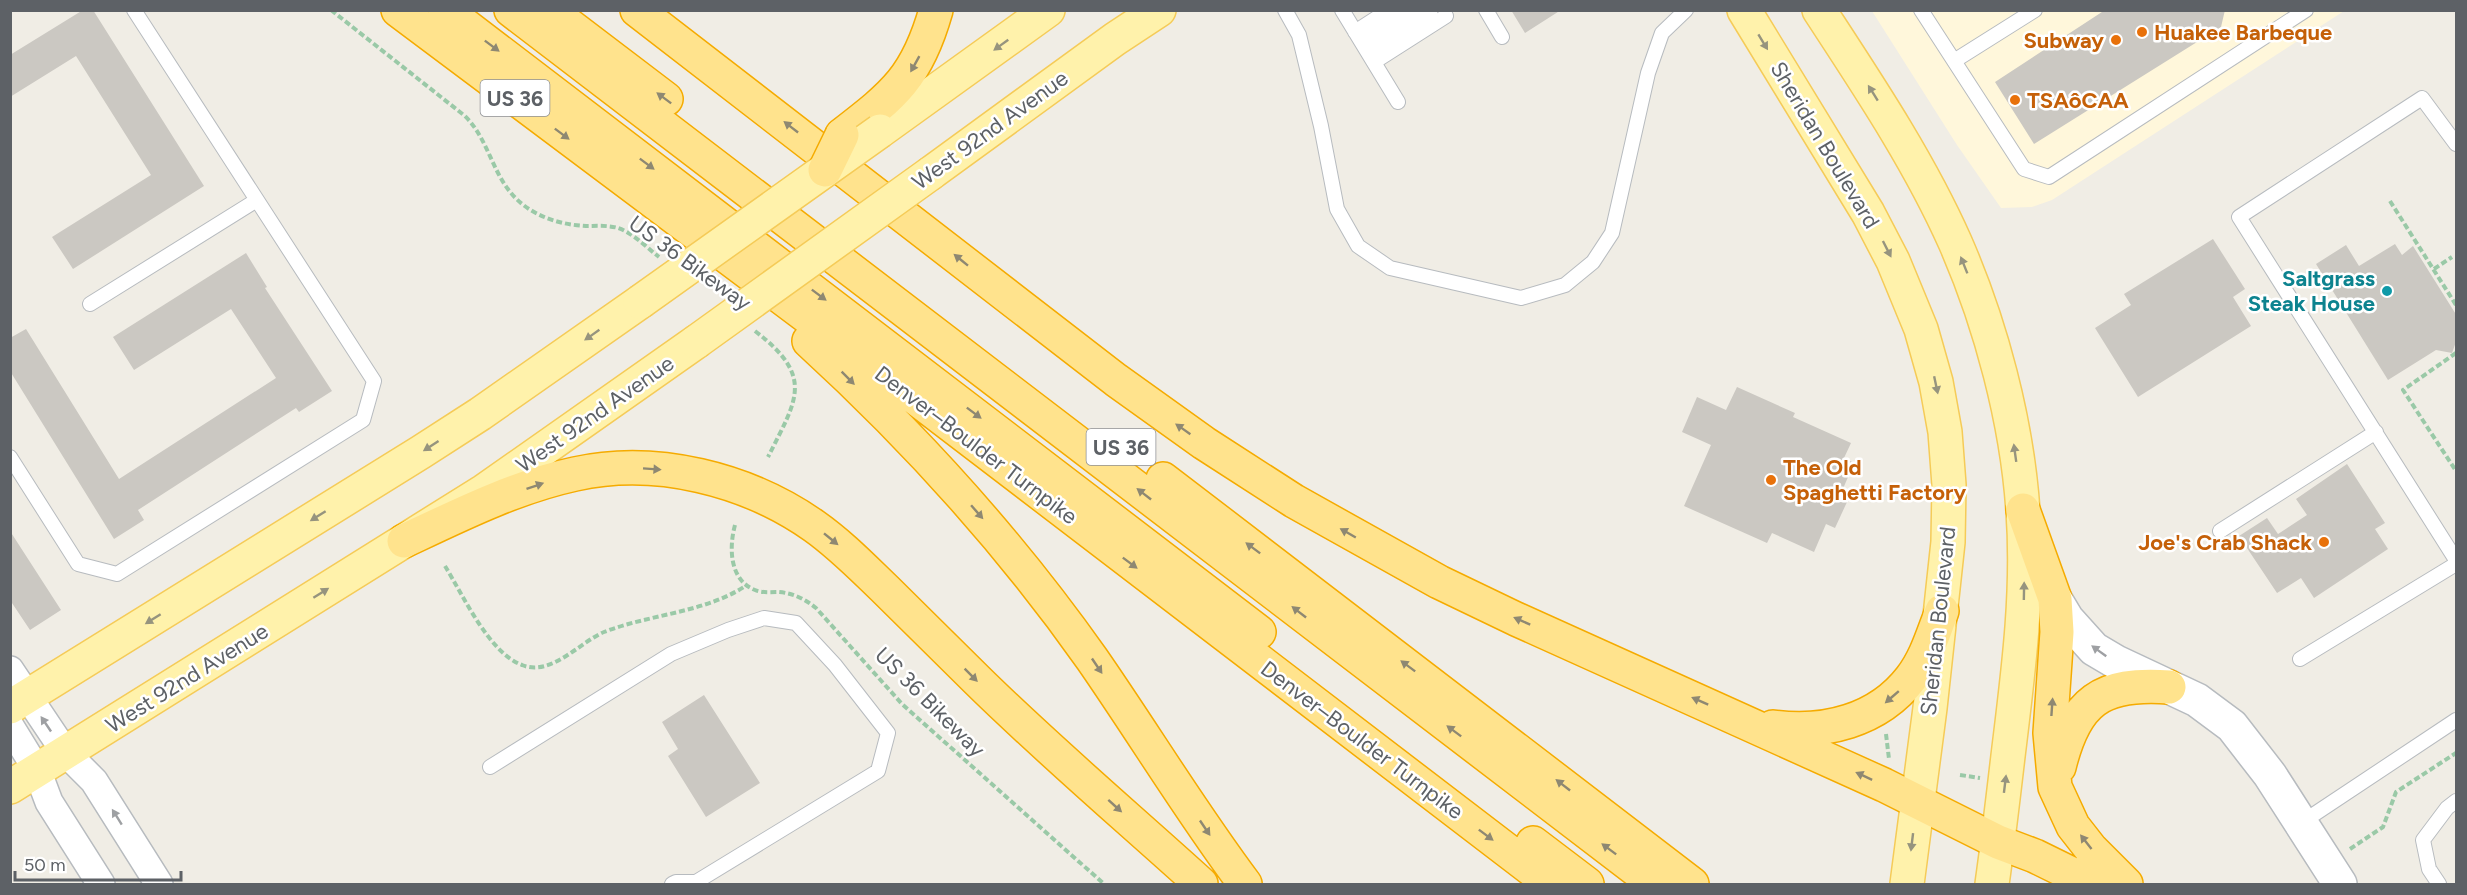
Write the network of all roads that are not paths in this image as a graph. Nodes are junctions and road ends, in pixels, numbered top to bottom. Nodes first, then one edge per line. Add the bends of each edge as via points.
1 (134, 10) edge
2 (398, 10) edge
3 (445, 10) edge
4 (511, 10) edge
5 (549, 10) edge
6 (637, 10) edge
7 (936, 10) edge
8 (1048, 10) edge
9 (1159, 10) edge
10 (1285, 10) edge
11 (1342, 10) edge
12 (1372, 10) edge
13 (1389, 10) edge
14 (1412, 10) edge
15 (1431, 10) edge
16 (1486, 10) edge
17 (1686, 10) edge
18 (1744, 10) edge
19 (1820, 10) edge
20 (1921, 10) edge
21 (2036, 10) edge
22 (2306, 10) edge
23 (1446, 16) dead end
24 (1502, 37) dead end
25 (1362, 42) junction
26 (1954, 61) junction
27 (1398, 102) dead end
28 (2457, 144) edge
29 (825, 170) junction
30 (632, 186) junction
31 (257, 200) junction
32 (90, 304) dead end
33 (2376, 432) junction
34 (10, 457) edge
35 (2023, 510) junction
36 (2220, 531) dead end
37 (404, 541) junction
38 (2457, 562) edge
39 (2055, 599) junction
40 (1942, 611) junction
41 (2300, 659) dead end
42 (2169, 687) junction
43 (16, 691) edge
44 (2457, 720) edge
45 (1753, 725) junction
46 (10, 726) edge
47 (65, 752) junction
48 (490, 767) dead end
49 (24, 779) edge
50 (2055, 787) junction
51 (1917, 801) junction
52 (2457, 801) edge
53 (2300, 823) junction
54 (1998, 842) junction
55 (2334, 876) edge
56 (101, 885) edge
57 (159, 885) edge
58 (672, 885) edge
59 (1201, 885) edge
60 (1245, 885) edge
61 (1551, 885) edge
62 (1587, 885) edge
63 (1655, 885) edge
64 (1692, 885) edge
65 (1907, 885) edge
66 (1992, 885) edge
67 (2092, 885) edge
68 (2126, 885) edge
69 (2439, 885) edge

1 - 31 lane
2 -> 30 highway, Denver–Boulder Turnpike / US 36
3 -> 62 highway
63 -> 4 highway
64 -> 5 highway, US 36
45 -> 6 highway via 1439,582 1360,540 1248,472 1070,345
7 -> 29 highway, bridge via 928,40 906,79 842,135
8 -> 29 main road, bridge
9 - 37 main road, West 92nd Avenue, bridge via 526,463
10 - 17 lane via 1299,35 1337,209 1358,246 1390,268 1521,298 1565,285 1593,262 1612,233 1646,77 1662,33
11 - 25 lane
12 - 25 lane
13 - 25 lane
14 - 25 lane
15 - 25 lane
16 - 24 lane
18 -> 40 main road, Sheridan Boulevard via 1868,213 1921,329 1946,432 1948,542
35 -> 19 main road via 2000,376 1972,284 1911,158
20 - 26 lane
21 - 26 lane
22 - 26 lane via 2049,177 2024,169
23 - 25 lane
25 - 27 lane
28 - 33 lane via 2422,98 2239,217
29 -> 43 main road, bridge via 441,440
30 -> 60 highway via 819,350 972,506 1091,658
30 -> 61 highway, Denver–Boulder Turnpike / US 36
31 - 32 lane
31 - 34 lane via 374,381 363,420 117,574 78,564
33 - 36 lane
33 - 38 lane
35 - 39 highway
54 -> 35 main road via 2019,678
47 -> 37 main road, West 92nd Avenue
37 -> 59 highway via 509,495 599,470 672,470 757,495 814,526 853,558 994,697
38 - 41 lane
42 -> 39 street via 2094,649
50 -> 39 highway via 2050,733 2057,632
40 -> 45 highway via 1910,679 1872,712 1824,728
40 - 51 main road, Sheridan Boulevard
42 - 50 highway via 2127,686 2091,703 2066,740
42 - 53 street via 2197,700 2232,726
47 -> 43 street
44 - 53 lane
51 -> 45 highway
46 - 49 street
47 - 49 main road, West 92nd Avenue
57 -> 47 street via 94,782
48 - 58 lane via 671,654 764,618 796,623 888,733 878,771 696,882
49 - 56 street via 49,802
68 -> 50 highway via 2073,826
51 - 54 highway
51 -> 65 main road, Sheridan Boulevard
52 - 69 lane via 2423,840 2429,869
53 - 55 street
54 - 66 main road
54 - 67 highway

